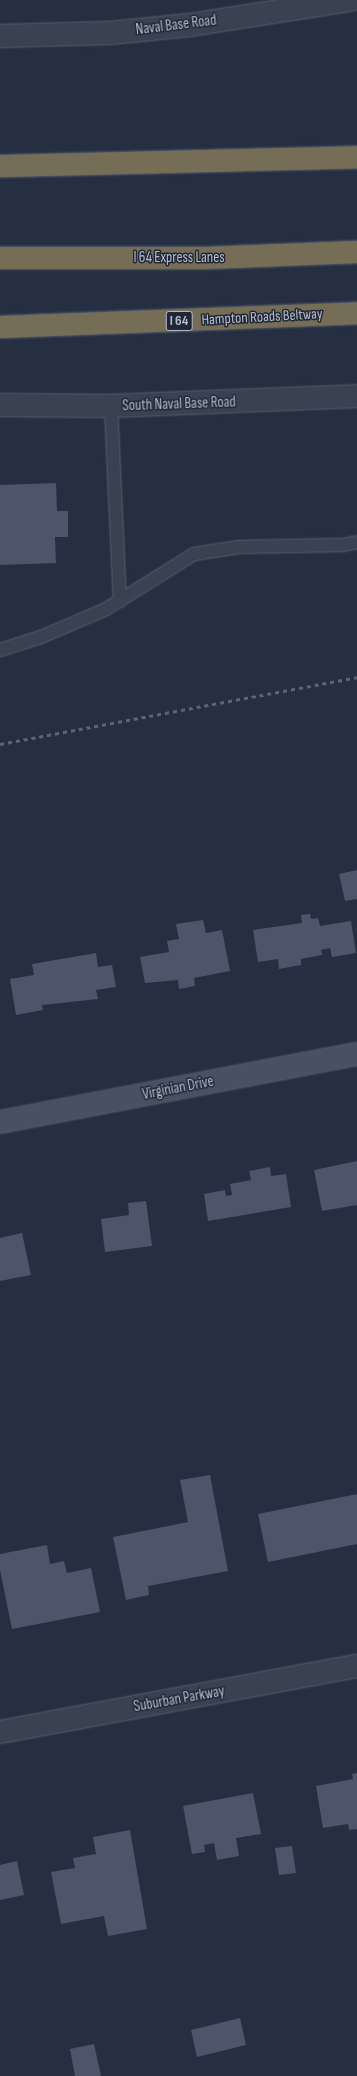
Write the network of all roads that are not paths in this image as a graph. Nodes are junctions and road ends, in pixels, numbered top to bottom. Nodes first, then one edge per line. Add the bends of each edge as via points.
1 (350, 0) edge
2 (0, 36) edge
3 (357, 157) edge
4 (0, 166) edge
5 (357, 252) edge
6 (0, 258) edge
7 (357, 313) edge
8 (0, 327) edge
9 (357, 396) edge
10 (0, 405) edge
11 (111, 406) junction
12 (357, 542) edge
13 (120, 601) junction
14 (0, 650) edge
15 (357, 1054) edge
16 (0, 1122) edge
17 (357, 1666) edge
18 (0, 1732) edge

1 - 2 street, Naval Base Road via 190,25 110,32
3 - 4 highway
5 - 6 highway, I 64 Express Lanes via 206,258
7 - 8 highway, Hampton Roads Beltway / I 64
9 - 11 street, South Naval Base Road
10 - 11 street, South Naval Base Road
11 - 13 lane
12 - 13 lane via 343,545 239,548 194,554
13 - 14 lane via 42,638
15 - 16 street, Virginian Drive
17 - 18 street, Suburban Parkway

